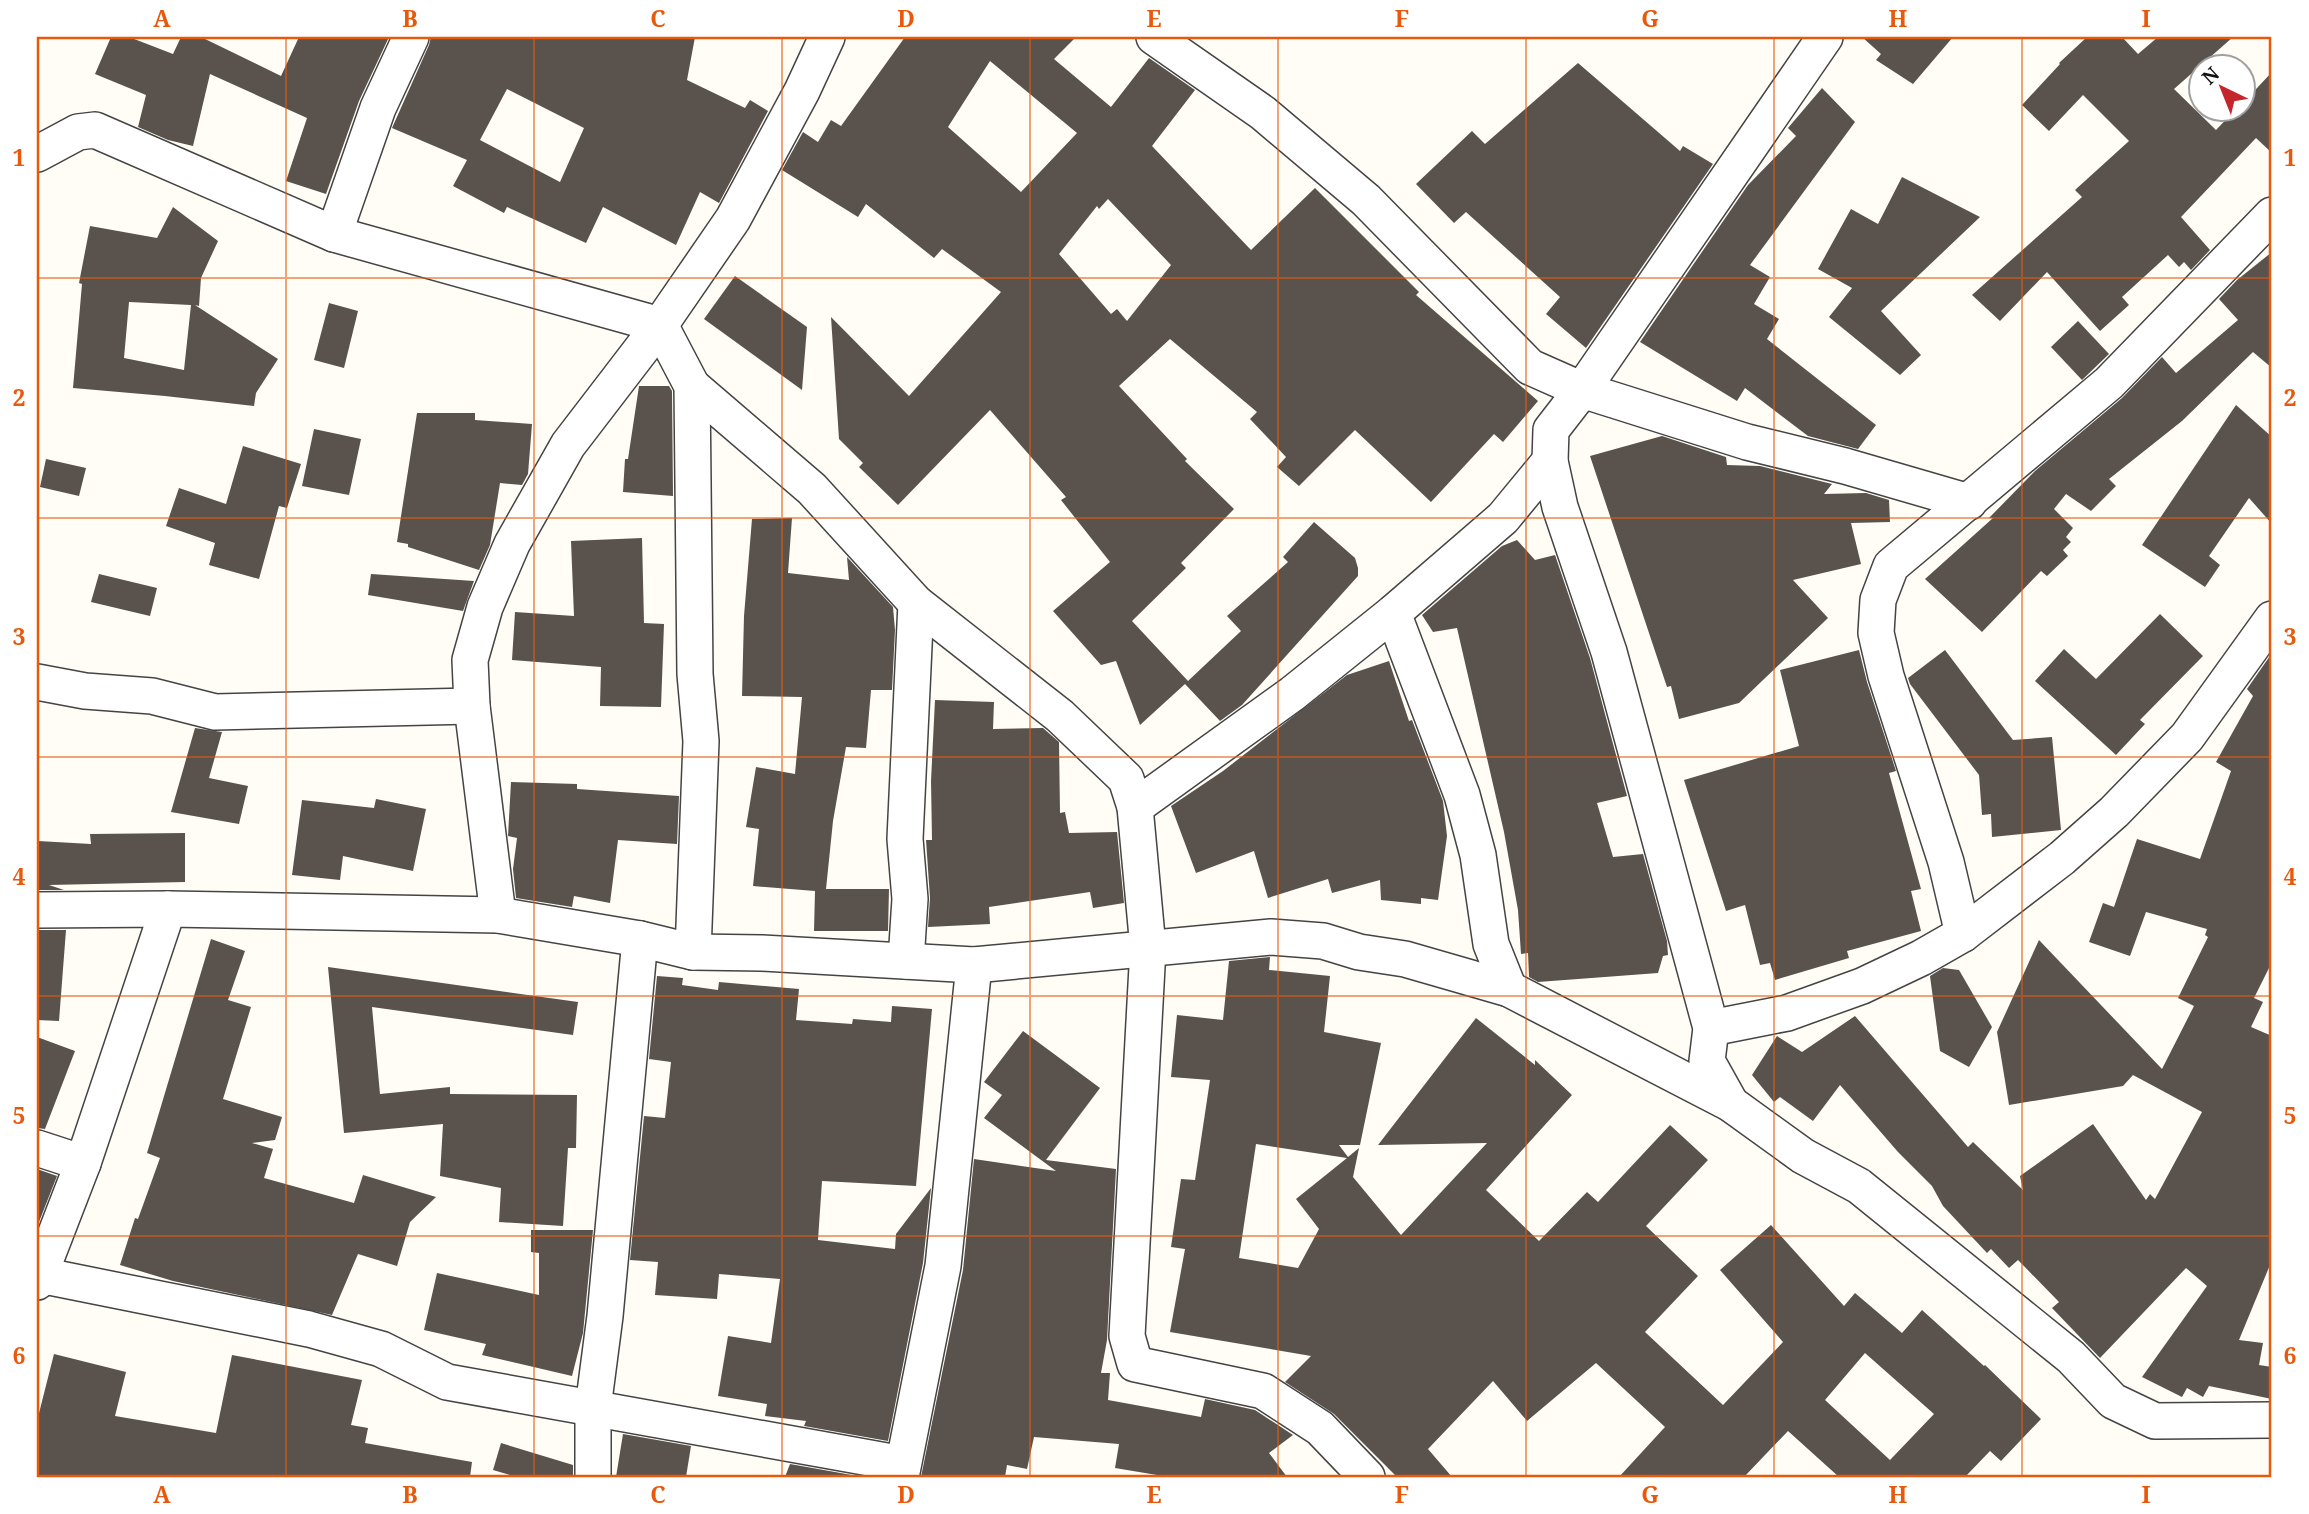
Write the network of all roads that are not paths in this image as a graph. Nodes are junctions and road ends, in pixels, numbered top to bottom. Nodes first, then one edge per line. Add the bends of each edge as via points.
1 (411, 37) edge
2 (827, 37) edge
3 (1154, 37) edge
4 (1825, 37) edge
5 (37, 154) edge
6 (2272, 215) edge
7 (334, 234) junction
8 (660, 325) junction
9 (692, 386) junction
10 (1582, 390) junction
11 (1550, 461) junction
12 (1969, 502) junction
13 (916, 603) junction
14 (1393, 613) junction
15 (2272, 619) edge
16 (37, 682) edge
17 (472, 706) junction
18 (1135, 807) junction
19 (167, 909) junction
20 (37, 910) edge
21 (498, 915) junction
22 (1963, 934) junction
23 (639, 939) junction
24 (1148, 948) junction
25 (693, 952) junction
26 (906, 961) junction
27 (974, 965) junction
28 (1509, 989) junction
29 (1711, 1028) junction
30 (1731, 1104) junction
31 (37, 1148) edge
32 (83, 1163) junction
33 (38, 1278) edge
34 (593, 1408) junction
35 (2272, 1420) edge
36 (902, 1471) edge
37 (593, 1477) edge
38 (1367, 1477) edge

1 - 7 street via 378,108
2 - 8 street via 733,219
3 - 10 street via 1263,113 1366,200 1531,367
4 - 10 street
5 - 7 street via 78,132 95,130
6 - 12 street via 2109,383
7 - 8 street
8 - 9 street
8 - 17 street via 568,445 512,544 485,607 470,660
9 - 13 street via 812,489
9 - 25 street via 695,674 701,741
10 - 11 street via 1551,430
10 - 12 street via 1747,442
11 - 14 street via 1503,518
11 - 29 street via 1560,507 1609,652
12 - 22 street via 1892,566 1878,600 1876,634 1946,862
13 - 18 street via 1060,716 1126,779
13 - 26 street via 905,839 910,899
14 - 18 street via 1292,694
14 - 28 street via 1462,795 1478,855 1491,944
15 - 22 street via 2187,737 2062,858
16 - 17 street via 152,696 215,712
17 - 21 street
18 - 24 street
19 - 20 street
19 - 21 street
19 - 32 street
21 - 23 street
22 - 29 street via 1862,986 1787,1013
23 - 25 street
23 - 34 street
24 - 27 street
24 - 28 street via 1271,937 1323,941
24 - 38 street via 1126,1336 1135,1364 1263,1391 1320,1428
25 - 26 street
26 - 27 street
27 - 36 street via 943,1266
28 - 30 street
29 - 30 street via 1707,1061
30 - 35 street via 1803,1156 1859,1186 2071,1357 2113,1401 2155,1421
31 - 32 street
32 - 33 street
33 - 34 street via 309,1329 381,1349 447,1382
34 - 36 street
34 - 37 street

